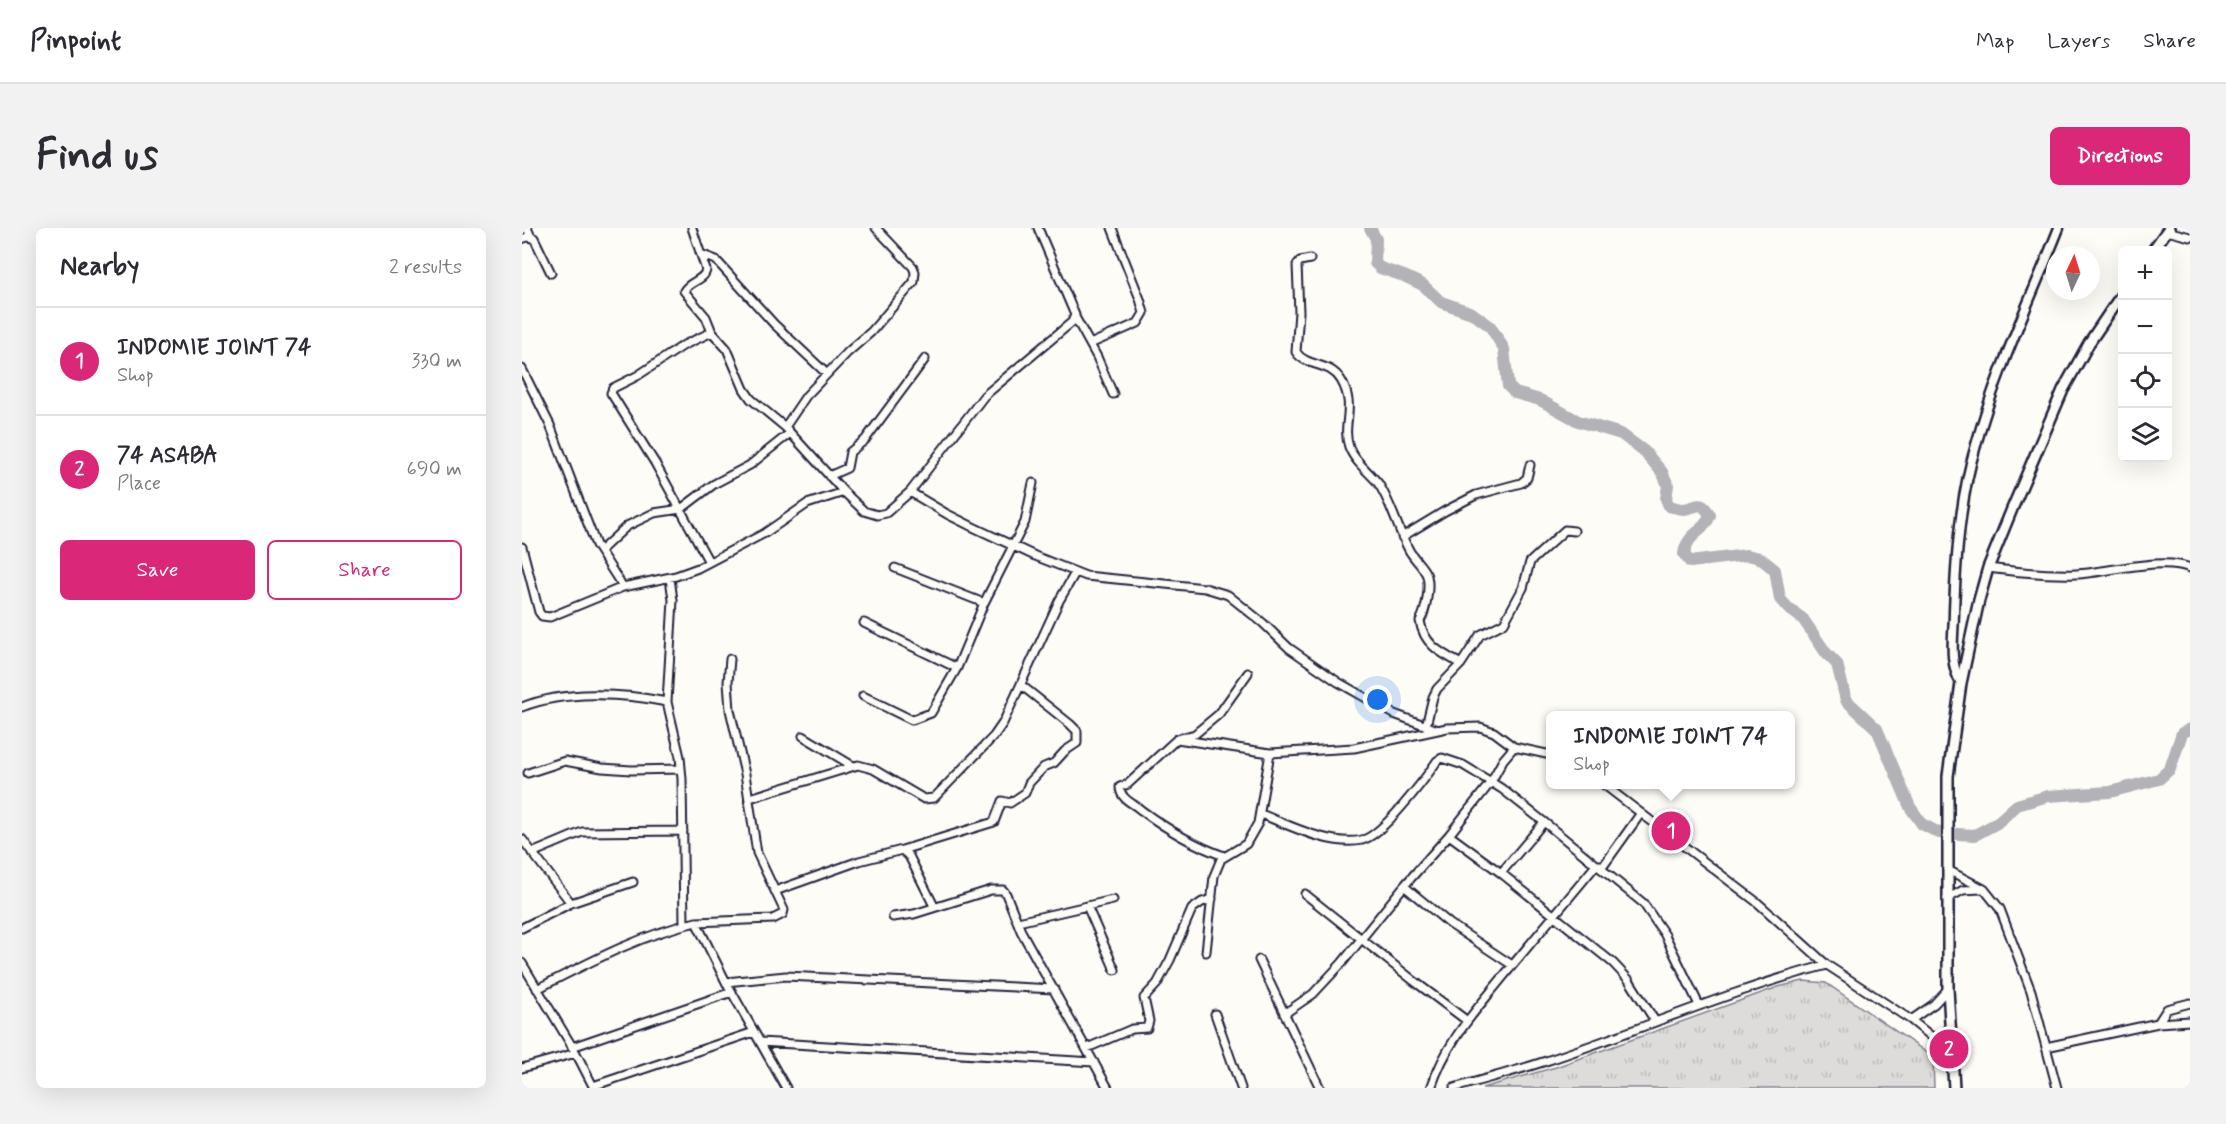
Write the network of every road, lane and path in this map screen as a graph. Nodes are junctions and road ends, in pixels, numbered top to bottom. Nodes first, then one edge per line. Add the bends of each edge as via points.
1 (527, 228) edge
2 (692, 228) edge
3 (876, 228) edge
4 (1038, 228) edge
5 (1112, 228) edge
6 (2059, 228) edge
7 (2168, 229) edge
8 (531, 237) junction
9 (2190, 237) edge
10 (522, 239) edge
11 (2156, 246) edge
12 (703, 255) junction
13 (1310, 259) dead end
14 (551, 273) dead end
15 (2118, 300) edge
16 (1075, 317) junction
17 (712, 332) junction
18 (1090, 344) junction
19 (925, 359) dead end
20 (522, 369) edge
21 (827, 374) junction
22 (1113, 394) dead end
23 (787, 430) junction
24 (1530, 465) dead end
25 (829, 476) junction
26 (1033, 483) dead end
27 (844, 492) junction
28 (910, 492) junction
29 (681, 509) junction
30 (1574, 531) dead end
31 (1402, 537) junction
32 (522, 547) edge
33 (1014, 547) junction
34 (600, 551) junction
35 (709, 562) junction
36 (895, 568) dead end
37 (1988, 568) junction
38 (2190, 568) edge
39 (1075, 573) junction
40 (670, 578) junction
41 (623, 588) junction
42 (984, 603) junction
43 (864, 623) dead end
44 (730, 659) dead end
45 (1461, 664) junction
46 (957, 668) junction
47 (1248, 673) dead end
48 (1961, 682) junction
49 (1021, 686) junction
50 (863, 696) dead end
51 (667, 702) junction
52 (522, 707) edge
53 (1426, 726) junction
54 (1438, 730) junction
55 (803, 736) dead end
56 (1177, 739) junction
57 (1514, 747) junction
58 (1270, 753) junction
59 (1546, 754) edge
60 (854, 765) junction
61 (681, 768) junction
62 (528, 773) dead end
63 (1491, 782) junction
64 (1610, 789) edge
65 (750, 798) junction
66 (1641, 813) junction
67 (1260, 814) junction
68 (1544, 822) junction
69 (682, 831) junction
70 (1449, 835) junction
71 (522, 839) edge
72 (902, 850) junction
73 (532, 853) junction
74 (1224, 856) junction
75 (1596, 865) junction
76 (1948, 870) junction
77 (1501, 873) junction
78 (633, 882) dead end
79 (1404, 886) junction
80 (1983, 889) junction
81 (775, 891) junction
82 (1305, 894) dead end
83 (1947, 898) junction
84 (1212, 899) junction
85 (1113, 900) dead end
86 (571, 903) junction
87 (934, 906) junction
88 (1087, 906) junction
89 (892, 917) dead end
90 (1554, 917) junction
91 (696, 922) junction
92 (1018, 922) junction
93 (684, 925) junction
94 (522, 928) edge
95 (1363, 938) junction
96 (1206, 952) dead end
97 (1258, 960) dead end
98 (522, 963) edge
99 (1512, 965) junction
100 (1827, 965) junction
101 (1114, 970) dead end
102 (726, 982) junction
103 (537, 988) junction
104 (1054, 989) junction
105 (1948, 989) junction
106 (732, 992) junction
107 (2190, 1003) edge
108 (1699, 1005) junction
109 (1215, 1014) dead end
110 (1284, 1014) junction
111 (1467, 1020) junction
112 (1911, 1020) junction
113 (1655, 1021) junction
114 (2190, 1021) edge
115 (2158, 1023) junction
116 (754, 1032) junction
117 (760, 1042) junction
118 (2046, 1047) junction
119 (1087, 1048) junction
120 (574, 1050) junction
121 (1953, 1054) junction
122 (1094, 1062) junction
123 (522, 1068) edge
124 (785, 1086) edge
125 (594, 1087) edge
126 (776, 1088) edge
127 (1108, 1088) edge
128 (1241, 1088) edge
129 (1320, 1088) edge
130 (1431, 1088) edge
131 (1454, 1088) edge
132 (1954, 1088) edge
133 (2056, 1088) edge

1 - 8 street
2 - 12 street
3 - 21 street via 913,267 916,277 871,332
4 - 16 street
5 - 18 street via 1144,313 1138,323
6 - 48 street via 1993,393 1966,484 1954,616 1953,660
7 - 9 street
7 - 11 main road
8 - 10 street
8 - 14 street
12 - 17 street via 706,274 684,291 706,317
12 - 21 street via 716,260 774,324
13 - 31 street via 1297,265 1296,352 1305,361 1328,367 1341,381 1349,402 1350,450 1383,492
15 - 37 main road via 2063,390
16 - 18 street
16 - 28 street via 984,396
17 - 23 street via 727,349 751,399
17 - 29 street via 611,390
18 - 22 street
19 - 25 street via 865,440 850,452 848,468
20 - 34 street via 538,397
21 - 23 street via 806,396
23 - 25 street
23 - 29 street via 750,465 714,484
24 - 31 street via 1527,478 1521,483 1476,495
25 - 27 street
26 - 33 street via 1025,522
27 - 28 street via 864,511 877,515 886,513
27 - 35 street via 807,504 765,533
28 - 33 street
29 - 34 street via 654,513 627,526
29 - 35 street
30 - 45 street via 1565,530 1530,562 1523,588 1504,623 1480,635
31 - 45 street via 1427,576 1425,612 1420,621 1424,636 1438,651
32 - 41 street via 539,612 545,618
33 - 39 street
33 - 42 street
34 - 41 street
35 - 40 street
36 - 42 street
37 - 38 street via 2033,574 2077,574 2167,564
37 - 48 main road
39 - 49 street
39 - 53 street via 1220,591 1308,663 1394,714
40 - 41 street
40 - 51 street via 673,600
42 - 46 street
43 - 46 street
44 - 65 street via 732,720
45 - 53 street via 1432,697
46 - 50 street via 931,713 917,720
47 - 56 street via 1219,714 1195,734
48 - 76 main road via 1948,776
49 - 60 street via 994,736 930,800 873,769
49 - 72 street via 1077,731 1077,743 1044,767 1025,793 1010,803 1002,801 994,822
51 - 52 street via 578,695
51 - 61 street
53 - 54 street
54 - 57 street via 1480,727
54 - 58 street via 1354,748
55 - 60 street
56 - 58 street
56 - 74 street via 1120,787 1120,792 1164,827
57 - 59 street
57 - 63 street
58 - 67 street
60 - 65 street
61 - 62 street via 621,770 565,761
61 - 69 street
63 - 67 street via 1442,758 1386,824 1364,840 1326,838
63 - 68 street
63 - 70 street
64 - 66 street
65 - 81 street via 757,853
66 - 75 street via 1604,865
66 - 100 street via 1758,903
67 - 74 street via 1246,844
68 - 75 street
68 - 77 street
69 - 73 street via 582,832
69 - 93 street
70 - 77 street
70 - 79 street
71 - 73 street
72 - 81 street
72 - 87 street via 909,856
73 - 86 street
74 - 84 street via 1214,876
75 - 90 street
75 - 108 street via 1653,917
76 - 80 street
76 - 83 main road
77 - 90 street
78 - 86 street
79 - 95 street
79 - 99 street via 1449,924
80 - 83 street via 1963,890
80 - 118 street via 2000,909 2018,952
81 - 91 street via 784,910 779,918
82 - 95 street
83 - 105 main road
84 - 96 street
84 - 119 street via 1192,909 1170,960 1144,998 1147,1028 1132,1029
85 - 88 street
86 - 94 street
87 - 89 street
87 - 92 street via 998,889 1006,894
88 - 92 street
88 - 101 street
90 - 99 street
90 - 113 street via 1613,963
91 - 93 street
91 - 102 street
92 - 104 street
93 - 103 street via 616,950
95 - 110 street via 1312,994
95 - 111 street
97 - 110 street
98 - 103 street
99 - 111 street
100 - 108 street
100 - 112 street
102 - 104 street via 786,976
102 - 106 street
103 - 120 street
104 - 119 street
105 - 112 street
105 - 121 main road
106 - 116 street
106 - 120 street
107 - 115 street via 2167,1009
108 - 113 street
109 - 128 street
110 - 129 street
111 - 130 street via 1451,1042
112 - 121 street
113 - 131 street via 1546,1061
114 - 115 street
115 - 118 street
116 - 117 street
116 - 125 street
117 - 122 street
117 - 124 street
118 - 133 street
119 - 122 street
120 - 123 street
120 - 125 street
121 - 132 main road
122 - 127 street
124 - 126 street

